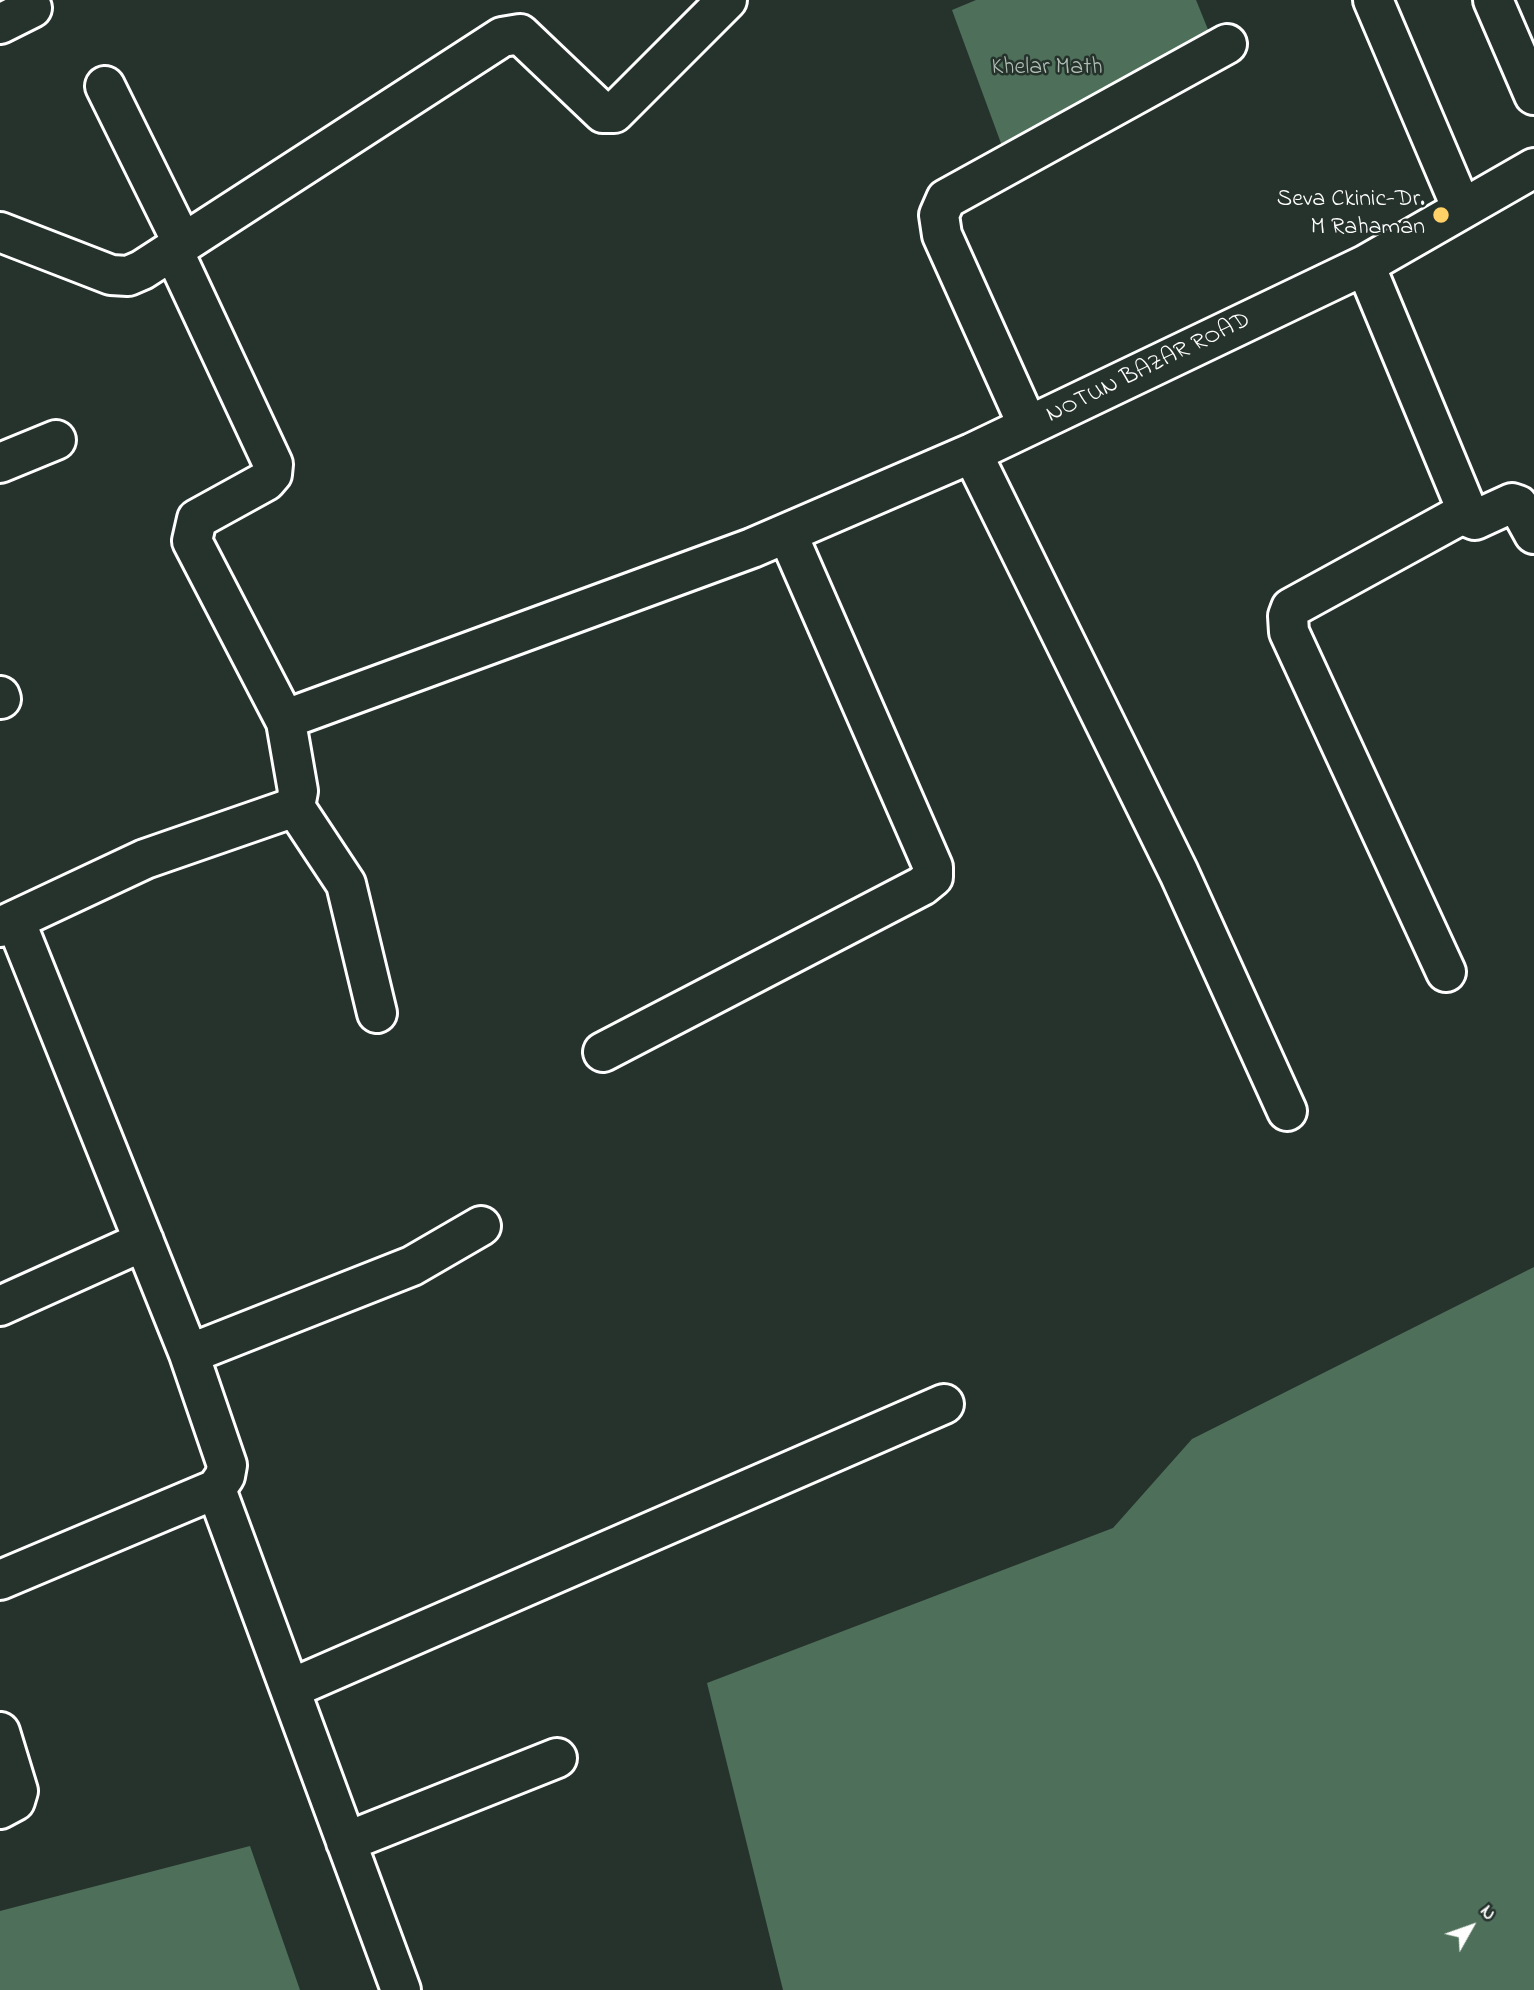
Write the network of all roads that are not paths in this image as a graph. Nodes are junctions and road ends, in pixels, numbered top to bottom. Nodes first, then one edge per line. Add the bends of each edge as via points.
1 (727, 0) edge
2 (1373, 0) edge
3 (1493, 0) edge
4 (1227, 44) dead end
5 (105, 86) dead end
6 (1534, 95) edge
7 (1534, 168) edge
8 (1462, 209) junction
9 (0, 232) edge
10 (178, 247) junction
11 (1365, 265) junction
12 (1028, 426) junction
13 (56, 440) dead end
14 (972, 453) junction
15 (0, 463) edge
16 (1466, 512) junction
17 (787, 533) junction
18 (1534, 534) edge
19 (286, 722) junction
20 (295, 807) junction
21 (8, 924) edge
22 (1446, 972) dead end
23 (377, 1013) dead end
24 (603, 1052) dead end
25 (1287, 1111) dead end
26 (481, 1226) dead end
27 (144, 1241) junction
28 (0, 1306) edge
29 (188, 1354) junction
30 (944, 1404) dead end
31 (215, 1489) junction
32 (0, 1580) edge
33 (290, 1689) junction
34 (0, 1732) edge
35 (556, 1758) dead end
36 (0, 1809) edge
37 (346, 1842) junction
38 (401, 1990) edge

1 - 10 street via 614,113 603,113 520,34 502,37
2 - 8 street
3 - 6 street
4 - 12 street via 946,199 939,215 942,235
5 - 10 street
7 - 8 street, NOTUN BAZAR ROAD
8 - 11 street, NOTUN BAZAR ROAD
9 - 10 street via 111,275 128,276
10 - 19 street via 273,464 266,481 197,519 192,541
11 - 12 street, NOTUN BAZAR ROAD
11 - 16 street
12 - 14 street, NOTUN BAZAR ROAD
13 - 15 street
14 - 17 street, NOTUN BAZAR ROAD
14 - 25 street via 1179,873
16 - 18 street via 1475,520 1512,503 1518,505
16 - 22 street via 1291,608 1288,616 1289,632
17 - 19 street, NOTUN BAZAR ROAD
17 - 24 street via 933,867 933,877
19 - 20 street via 298,792
20 - 21 street via 145,859
20 - 23 street via 345,884
21 - 27 street
26 - 29 street via 412,1266
27 - 28 street
27 - 29 street
29 - 31 street via 228,1465
30 - 33 street
31 - 32 street
31 - 33 street
33 - 37 street
34 - 36 street via 18,1791 15,1801
35 - 37 street
37 - 38 street

